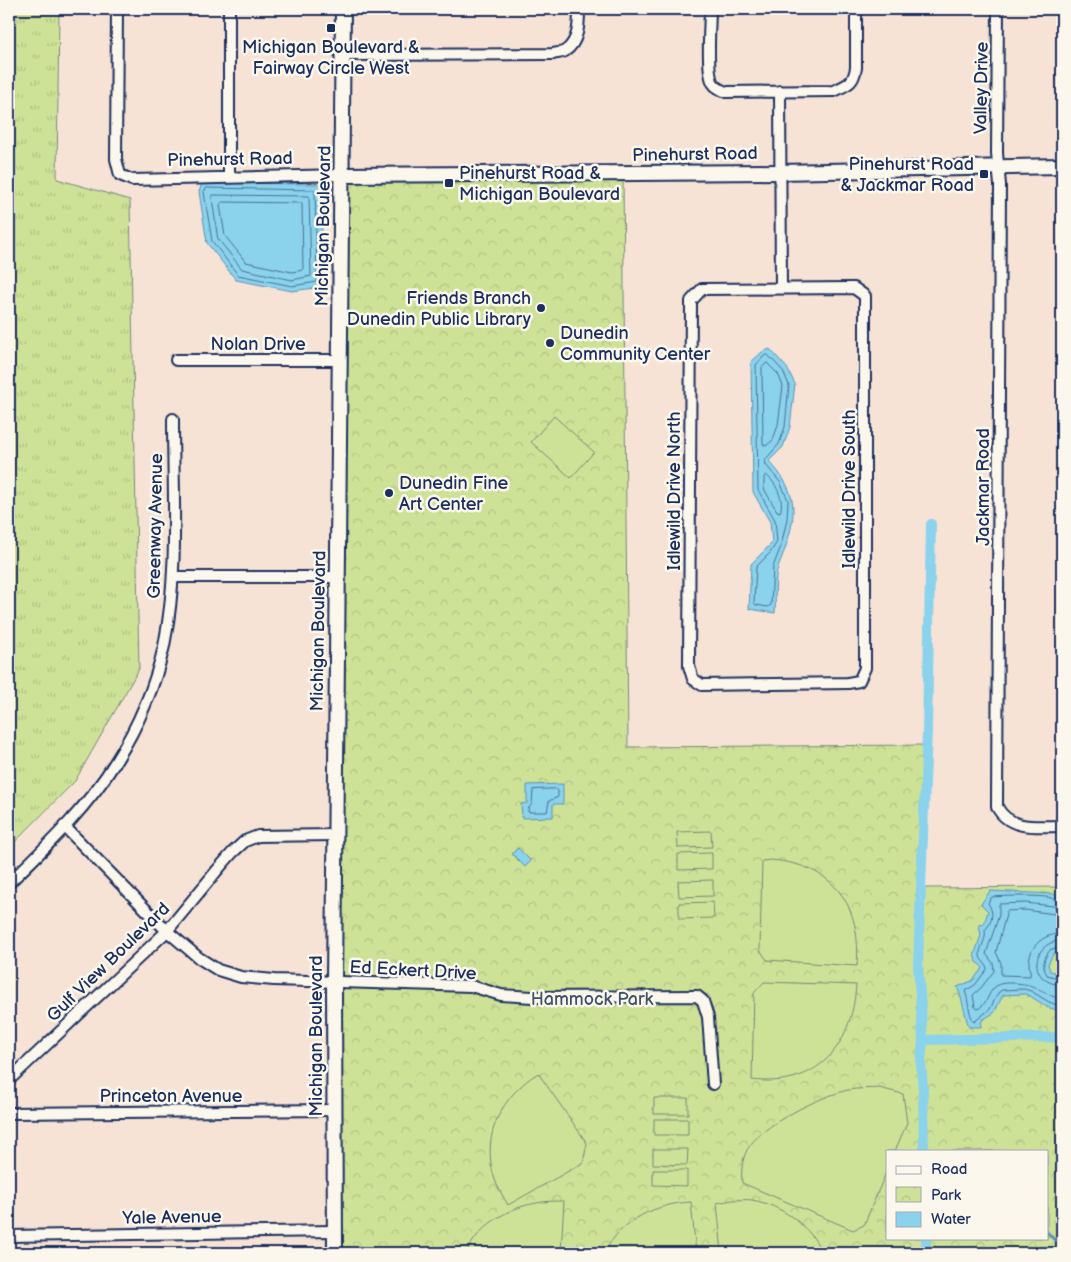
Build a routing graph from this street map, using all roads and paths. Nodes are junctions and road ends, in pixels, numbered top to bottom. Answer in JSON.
{"nodes":[{"id":1,"x":116,"y":9,"type":"edge"},
{"id":2,"x":229,"y":9,"type":"edge"},
{"id":3,"x":343,"y":9,"type":"edge"},
{"id":4,"x":579,"y":9,"type":"edge"},
{"id":5,"x":710,"y":9,"type":"edge"},
{"id":6,"x":856,"y":9,"type":"edge"},
{"id":7,"x":998,"y":9,"type":"edge"},
{"id":8,"x":343,"y":55,"type":"junction"},
{"id":9,"x":780,"y":91,"type":"junction"},
{"id":10,"x":999,"y":166,"type":"junction"},
{"id":11,"x":1062,"y":166,"type":"edge"},
{"id":12,"x":780,"y":172,"type":"junction"},
{"id":13,"x":342,"y":175,"type":"junction"},
{"id":14,"x":229,"y":178,"type":"junction"},
{"id":15,"x":781,"y":288,"type":"junction"},
{"id":16,"x":176,"y":360,"type":"dead end"},
{"id":17,"x":340,"y":360,"type":"junction"},
{"id":18,"x":173,"y":419,"type":"dead end"},
{"id":19,"x":173,"y":577,"type":"junction"},
{"id":20,"x":338,"y":577,"type":"junction"},
{"id":21,"x":693,"y":679,"type":"joint"},
{"id":22,"x":64,"y":826,"type":"junction"},
{"id":23,"x":1062,"y":826,"type":"edge"},
{"id":24,"x":335,"y":835,"type":"junction"},
{"id":25,"x":9,"y":883,"type":"edge"},
{"id":26,"x":167,"y":931,"type":"junction"},
{"id":27,"x":334,"y":983,"type":"junction"},
{"id":28,"x":9,"y":1080,"type":"edge"},
{"id":29,"x":713,"y":1084,"type":"dead end"},
{"id":30,"x":334,"y":1110,"type":"junction"},
{"id":31,"x":9,"y":1113,"type":"edge"},
{"id":32,"x":335,"y":1231,"type":"junction"},
{"id":33,"x":9,"y":1236,"type":"edge"},
{"id":34,"x":335,"y":1253,"type":"edge"}],
"edges":[{"from":1,"to":14,"type":"street","name":"Pinehurst Road"},
{"from":2,"to":14,"type":"street"},
{"from":3,"to":8,"type":"street","name":"Michigan Boulevard"},
{"from":4,"to":8,"type":"street"},
{"from":5,"to":9,"type":"street"},
{"from":6,"to":9,"type":"street"},
{"from":7,"to":10,"type":"street","name":"Valley Drive"},
{"from":8,"to":13,"type":"street","name":"Michigan Boulevard"},
{"from":9,"to":12,"type":"street"},
{"from":10,"to":11,"type":"street","name":"Pinehurst Road"},
{"from":10,"to":12,"type":"street","name":"Pinehurst Road"},
{"from":10,"to":23,"type":"street","name":"Jackmar Road"},
{"from":12,"to":13,"type":"street","name":"Pinehurst Road"},
{"from":12,"to":15,"type":"street"},
{"from":13,"to":14,"type":"street","name":"Pinehurst Road"},
{"from":13,"to":17,"type":"street","name":"Michigan Boulevard"},
{"from":15,"to":21,"type":"street","name":"Idlewild Drive North"},
{"from":15,"to":21,"type":"street","name":"Idlewild Drive South"},
{"from":16,"to":17,"type":"street","name":"Nolan Drive"},
{"from":17,"to":20,"type":"street","name":"Michigan Boulevard"},
{"from":18,"to":19,"type":"street","name":"Greenway Avenue"},
{"from":19,"to":20,"type":"street"},
{"from":19,"to":22,"type":"street","name":"Greenway Avenue"},
{"from":20,"to":24,"type":"street","name":"Michigan Boulevard"},
{"from":22,"to":25,"type":"street","name":"Greenway Avenue"},
{"from":22,"to":26,"type":"street","name":"Ed Eckert Drive"},
{"from":24,"to":26,"type":"street","name":"Gulf View Boulevard"},
{"from":24,"to":27,"type":"street","name":"Michigan Boulevard"},
{"from":26,"to":27,"type":"street","name":"Ed Eckert Drive"},
{"from":26,"to":28,"type":"street","name":"Gulf View Boulevard"},
{"from":27,"to":29,"type":"street","name":"Ed Eckert Drive"},
{"from":27,"to":30,"type":"street","name":"Michigan Boulevard"},
{"from":30,"to":31,"type":"street","name":"Princeton Avenue"},
{"from":30,"to":32,"type":"street","name":"Michigan Boulevard"},
{"from":32,"to":33,"type":"street","name":"Yale Avenue"},
{"from":32,"to":34,"type":"street","name":"Michigan Boulevard"}]}
